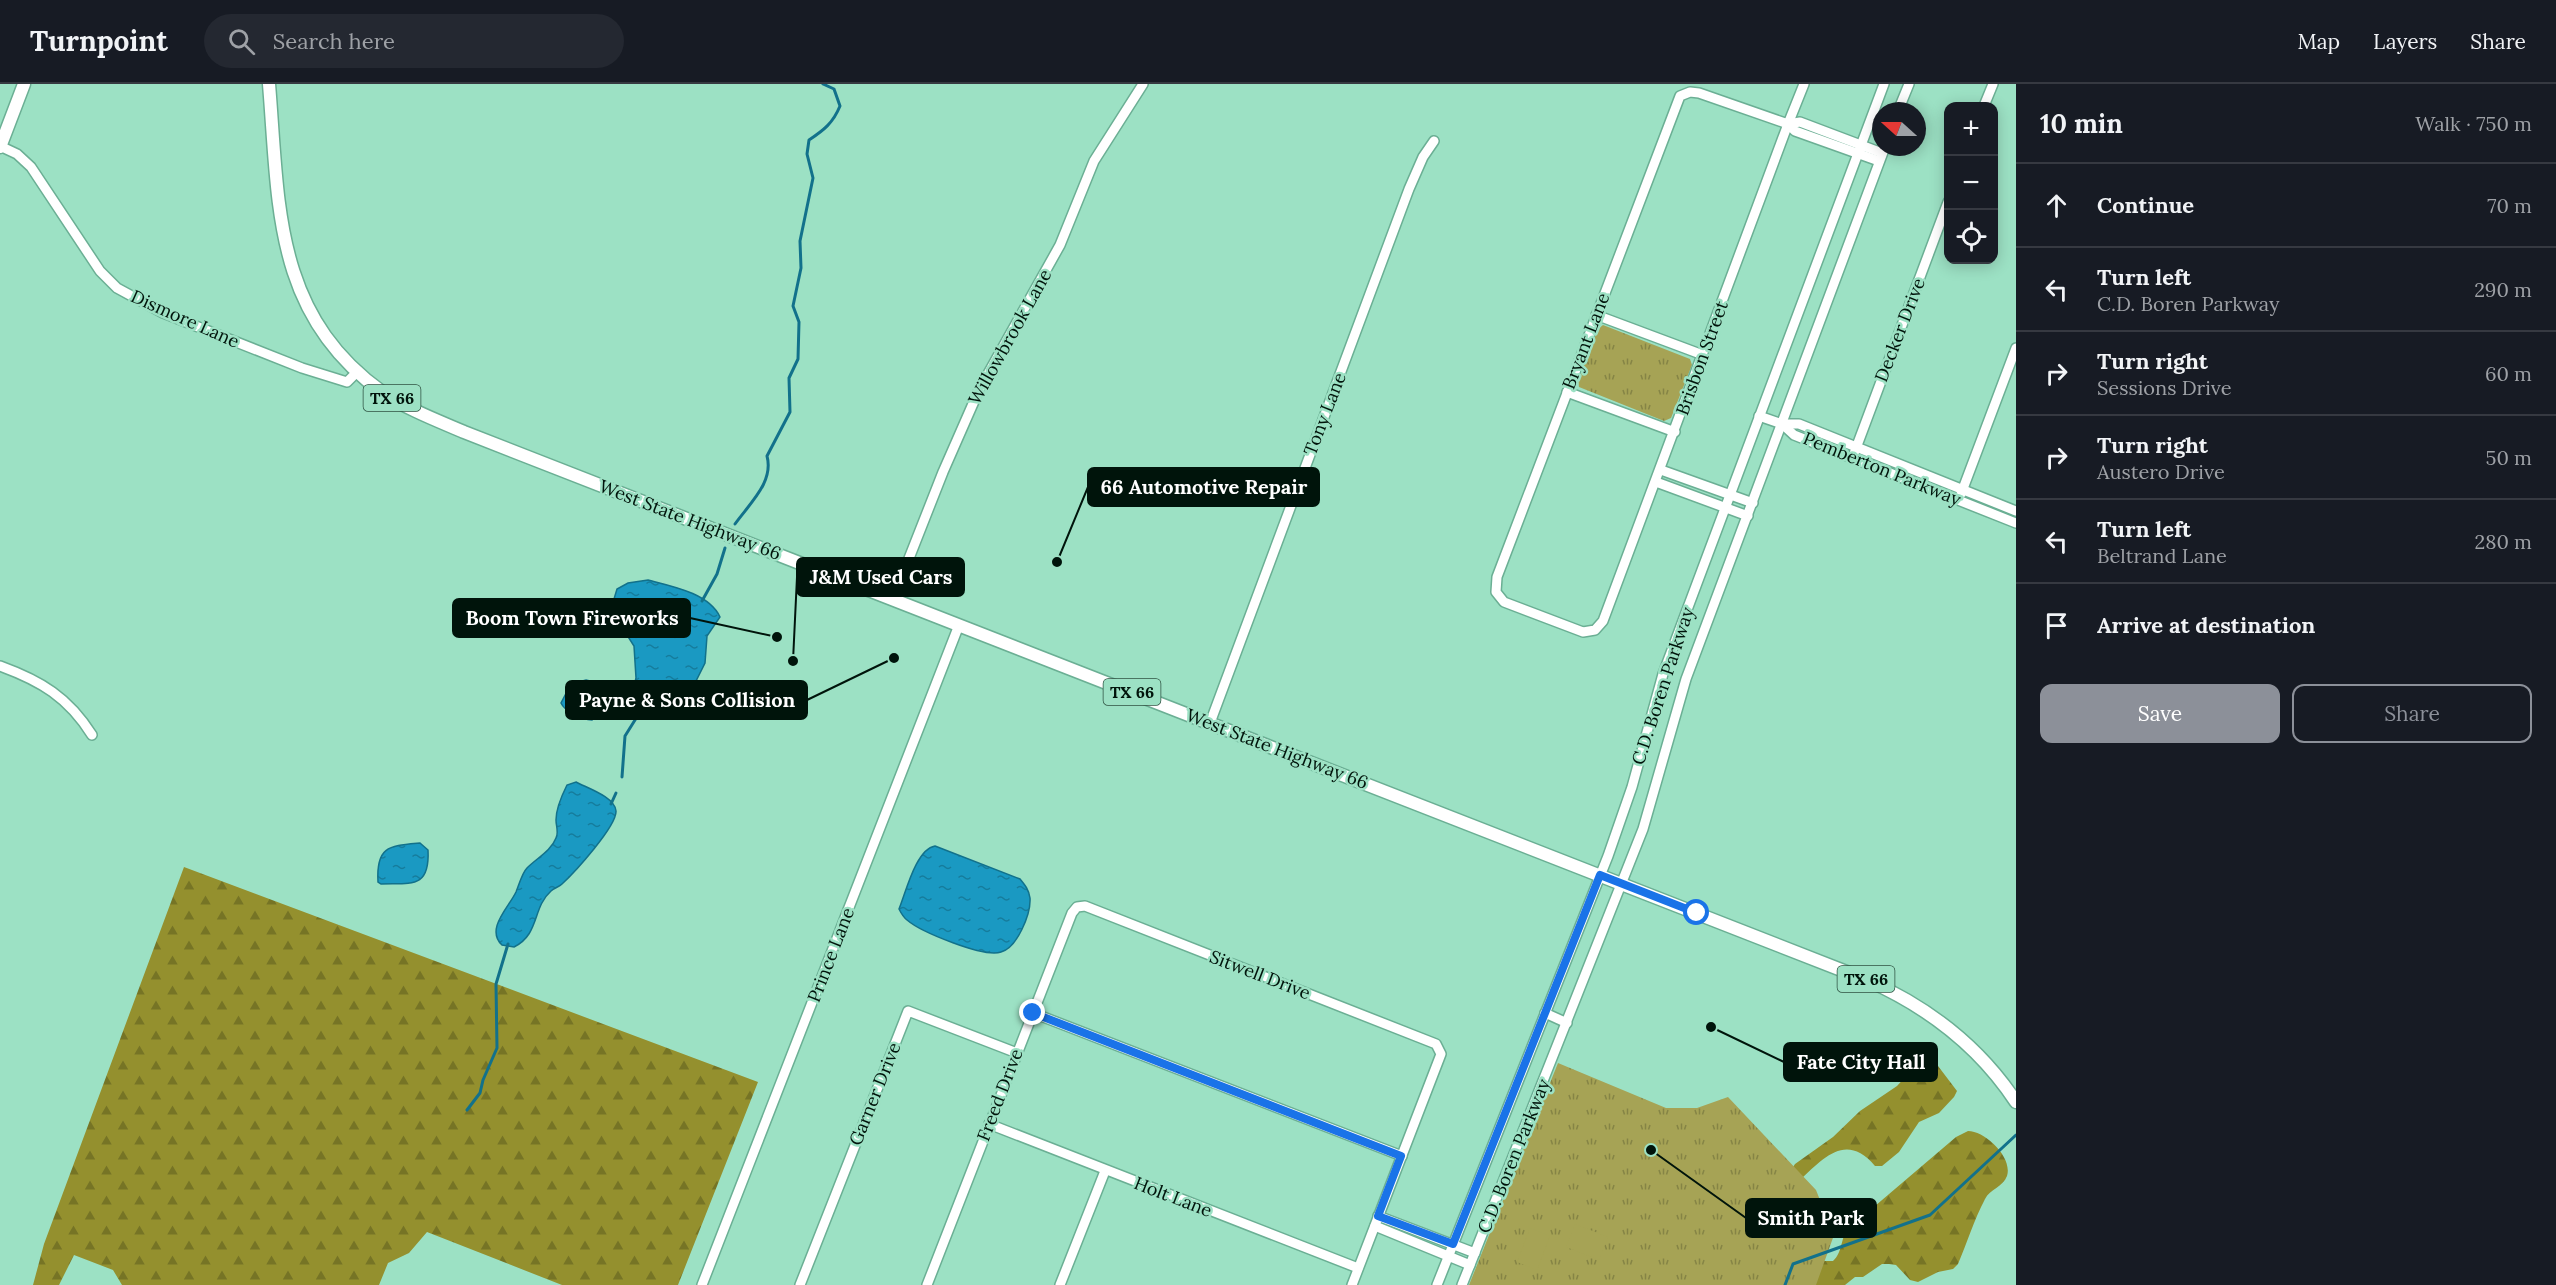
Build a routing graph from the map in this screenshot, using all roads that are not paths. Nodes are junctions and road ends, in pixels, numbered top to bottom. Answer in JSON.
{"nodes":[{"id":1,"x":24,"y":84,"type":"edge"},
{"id":2,"x":269,"y":84,"type":"edge"},
{"id":3,"x":1143,"y":84,"type":"edge"},
{"id":4,"x":1803,"y":84,"type":"edge"},
{"id":5,"x":1884,"y":84,"type":"edge"},
{"id":6,"x":1909,"y":84,"type":"edge"},
{"id":7,"x":1993,"y":84,"type":"edge"},
{"id":8,"x":1902,"y":102,"type":"edge"},
{"id":9,"x":1986,"y":102,"type":"edge"},
{"id":10,"x":1788,"y":124,"type":"junction"},
{"id":11,"x":1434,"y":141,"type":"dead end"},
{"id":12,"x":0,"y":146,"type":"edge"},
{"id":13,"x":1859,"y":149,"type":"junction"},
{"id":14,"x":1872,"y":152,"type":"edge"},
{"id":15,"x":1881,"y":156,"type":"edge"},
{"id":16,"x":1945,"y":210,"type":"edge"},
{"id":17,"x":1596,"y":315,"type":"junction"},
{"id":18,"x":2016,"y":348,"type":"edge"},
{"id":19,"x":1703,"y":355,"type":"junction"},
{"id":20,"x":358,"y":371,"type":"junction"},
{"id":21,"x":1567,"y":392,"type":"junction"},
{"id":22,"x":1759,"y":416,"type":"junction"},
{"id":23,"x":1782,"y":424,"type":"junction"},
{"id":24,"x":1675,"y":432,"type":"junction"},
{"id":25,"x":1856,"y":447,"type":"junction"},
{"id":26,"x":1852,"y":459,"type":"junction"},
{"id":27,"x":1661,"y":470,"type":"junction"},
{"id":28,"x":1656,"y":482,"type":"junction"},
{"id":29,"x":1963,"y":489,"type":"junction"},
{"id":30,"x":1730,"y":494,"type":"junction"},
{"id":31,"x":1959,"y":500,"type":"junction"},
{"id":32,"x":1753,"y":503,"type":"junction"},
{"id":33,"x":1725,"y":506,"type":"junction"},
{"id":34,"x":2016,"y":510,"type":"edge"},
{"id":35,"x":1748,"y":516,"type":"junction"},
{"id":36,"x":2016,"y":522,"type":"edge"},
{"id":37,"x":893,"y":599,"type":"junction"},
{"id":38,"x":959,"y":625,"type":"junction"},
{"id":39,"x":1595,"y":630,"type":"joint"},
{"id":40,"x":0,"y":666,"type":"edge"},
{"id":41,"x":1210,"y":723,"type":"junction"},
{"id":42,"x":92,"y":735,"type":"dead end"},
{"id":43,"x":1600,"y":875,"type":"junction"},
{"id":44,"x":1622,"y":884,"type":"junction"},
{"id":45,"x":1077,"y":907,"type":"joint"},
{"id":46,"x":1033,"y":1013,"type":"junction"},
{"id":47,"x":1545,"y":1013,"type":"junction"},
{"id":48,"x":1567,"y":1023,"type":"junction"},
{"id":49,"x":1017,"y":1053,"type":"junction"},
{"id":50,"x":2016,"y":1102,"type":"edge"},
{"id":51,"x":989,"y":1124,"type":"junction"},
{"id":52,"x":1401,"y":1156,"type":"junction"},
{"id":53,"x":1106,"y":1171,"type":"junction"},
{"id":54,"x":1378,"y":1216,"type":"junction"},
{"id":55,"x":1375,"y":1226,"type":"junction"},
{"id":56,"x":1453,"y":1244,"type":"junction"},
{"id":57,"x":1475,"y":1253,"type":"junction"},
{"id":58,"x":1448,"y":1256,"type":"junction"},
{"id":59,"x":1470,"y":1265,"type":"junction"},
{"id":60,"x":1358,"y":1268,"type":"junction"},
{"id":61,"x":1064,"y":1284,"type":"edge"},
{"id":62,"x":702,"y":1285,"type":"edge"},
{"id":63,"x":800,"y":1285,"type":"edge"},
{"id":64,"x":927,"y":1285,"type":"edge"},
{"id":65,"x":1352,"y":1285,"type":"edge"},
{"id":66,"x":1437,"y":1285,"type":"edge"},
{"id":67,"x":1462,"y":1285,"type":"edge"}],
"edges":[{"from":1,"to":12,"type":"main road"},
{"from":2,"to":20,"type":"main road","name":"West State Highway 66","number":"TX 66"},
{"from":3,"to":37,"type":"street","name":"Willowbrook Lane"},
{"from":4,"to":10,"type":"street","name":"Brisbon Street"},
{"from":5,"to":13,"type":"street","name":"C.D. Boren Parkway"},
{"from":6,"to":8,"type":"street"},
{"from":7,"to":9,"type":"street"},
{"from":10,"to":13,"type":"street"},
{"from":10,"to":17,"type":"street","name":"Bryant Lane"},
{"from":10,"to":19,"type":"street","name":"Brisbon Street"},
{"from":11,"to":41,"type":"street","name":"Tony Lane"},
{"from":12,"to":20,"type":"street","name":"Dismore Lane"},
{"from":13,"to":14,"type":"street"},
{"from":13,"to":22,"type":"street","name":"C.D. Boren Parkway"},
{"from":15,"to":23,"type":"street","name":"C.D. Boren Parkway"},
{"from":16,"to":25,"type":"street","name":"Decker Drive"},
{"from":17,"to":19,"type":"street"},
{"from":17,"to":21,"type":"street","name":"Bryant Lane"},
{"from":18,"to":29,"type":"street"},
{"from":19,"to":24,"type":"street","name":"Brisbon Street"},
{"from":20,"to":37,"type":"main road","name":"West State Highway 66","number":"TX 66"},
{"from":21,"to":24,"type":"street"},
{"from":21,"to":39,"type":"street","name":"Bryant Lane"},
{"from":22,"to":23,"type":"street"},
{"from":22,"to":30,"type":"street","name":"C.D. Boren Parkway"},
{"from":23,"to":25,"type":"street","name":"Pemberton Parkway"},
{"from":23,"to":26,"type":"street","name":"Pemberton Parkway"},
{"from":23,"to":32,"type":"street","name":"C.D. Boren Parkway"},
{"from":24,"to":27,"type":"street","name":"Brisbon Street"},
{"from":25,"to":26,"type":"street","name":"Decker Drive"},
{"from":25,"to":29,"type":"street","name":"Pemberton Parkway"},
{"from":26,"to":31,"type":"street","name":"Pemberton Parkway"},
{"from":27,"to":28,"type":"street","name":"Brisbon Street"},
{"from":27,"to":30,"type":"street"},
{"from":28,"to":33,"type":"street"},
{"from":28,"to":39,"type":"street","name":"Brisbon Street"},
{"from":29,"to":31,"type":"street"},
{"from":29,"to":34,"type":"street","name":"Pemberton Parkway"},
{"from":30,"to":32,"type":"street"},
{"from":30,"to":33,"type":"street","name":"C.D. Boren Parkway"},
{"from":31,"to":36,"type":"street","name":"Pemberton Parkway"},
{"from":32,"to":35,"type":"street","name":"C.D. Boren Parkway"},
{"from":33,"to":35,"type":"street"},
{"from":33,"to":43,"type":"street","name":"C.D. Boren Parkway"},
{"from":35,"to":44,"type":"street","name":"C.D. Boren Parkway"},
{"from":37,"to":38,"type":"main road","name":"West State Highway 66","number":"TX 66"},
{"from":38,"to":41,"type":"main road","name":"West State Highway 66","number":"TX 66"},
{"from":38,"to":62,"type":"street","name":"Prince Lane"},
{"from":40,"to":42,"type":"street"},
{"from":41,"to":43,"type":"main road","name":"West State Highway 66","number":"TX 66"},
{"from":43,"to":44,"type":"main road","number":"TX 66"},
{"from":43,"to":47,"type":"street","name":"C.D. Boren Parkway"},
{"from":44,"to":48,"type":"street","name":"C.D. Boren Parkway"},
{"from":44,"to":50,"type":"main road","number":"TX 66"},
{"from":45,"to":46,"type":"street","name":"Freed Drive"},
{"from":45,"to":52,"type":"street","name":"Sitwell Drive"},
{"from":46,"to":49,"type":"street","name":"Freed Drive"},
{"from":46,"to":52,"type":"street"},
{"from":47,"to":48,"type":"street"},
{"from":47,"to":56,"type":"street","name":"C.D. Boren Parkway"},
{"from":48,"to":57,"type":"street","name":"C.D. Boren Parkway"},
{"from":49,"to":51,"type":"street","name":"Freed Drive"},
{"from":49,"to":63,"type":"street","name":"Garner Drive"},
{"from":51,"to":53,"type":"street","name":"Holt Lane"},
{"from":51,"to":64,"type":"street","name":"Freed Drive"},
{"from":52,"to":54,"type":"street"},
{"from":53,"to":60,"type":"street","name":"Holt Lane"},
{"from":53,"to":61,"type":"street"},
{"from":54,"to":55,"type":"street"},
{"from":54,"to":56,"type":"street"},
{"from":55,"to":58,"type":"street"},
{"from":55,"to":60,"type":"street"},
{"from":56,"to":57,"type":"street"},
{"from":56,"to":58,"type":"street","name":"C.D. Boren Parkway"},
{"from":57,"to":59,"type":"street","name":"C.D. Boren Parkway"},
{"from":58,"to":59,"type":"street"},
{"from":58,"to":66,"type":"street","name":"C.D. Boren Parkway"},
{"from":59,"to":67,"type":"street","name":"C.D. Boren Parkway"},
{"from":60,"to":65,"type":"street"}]}
